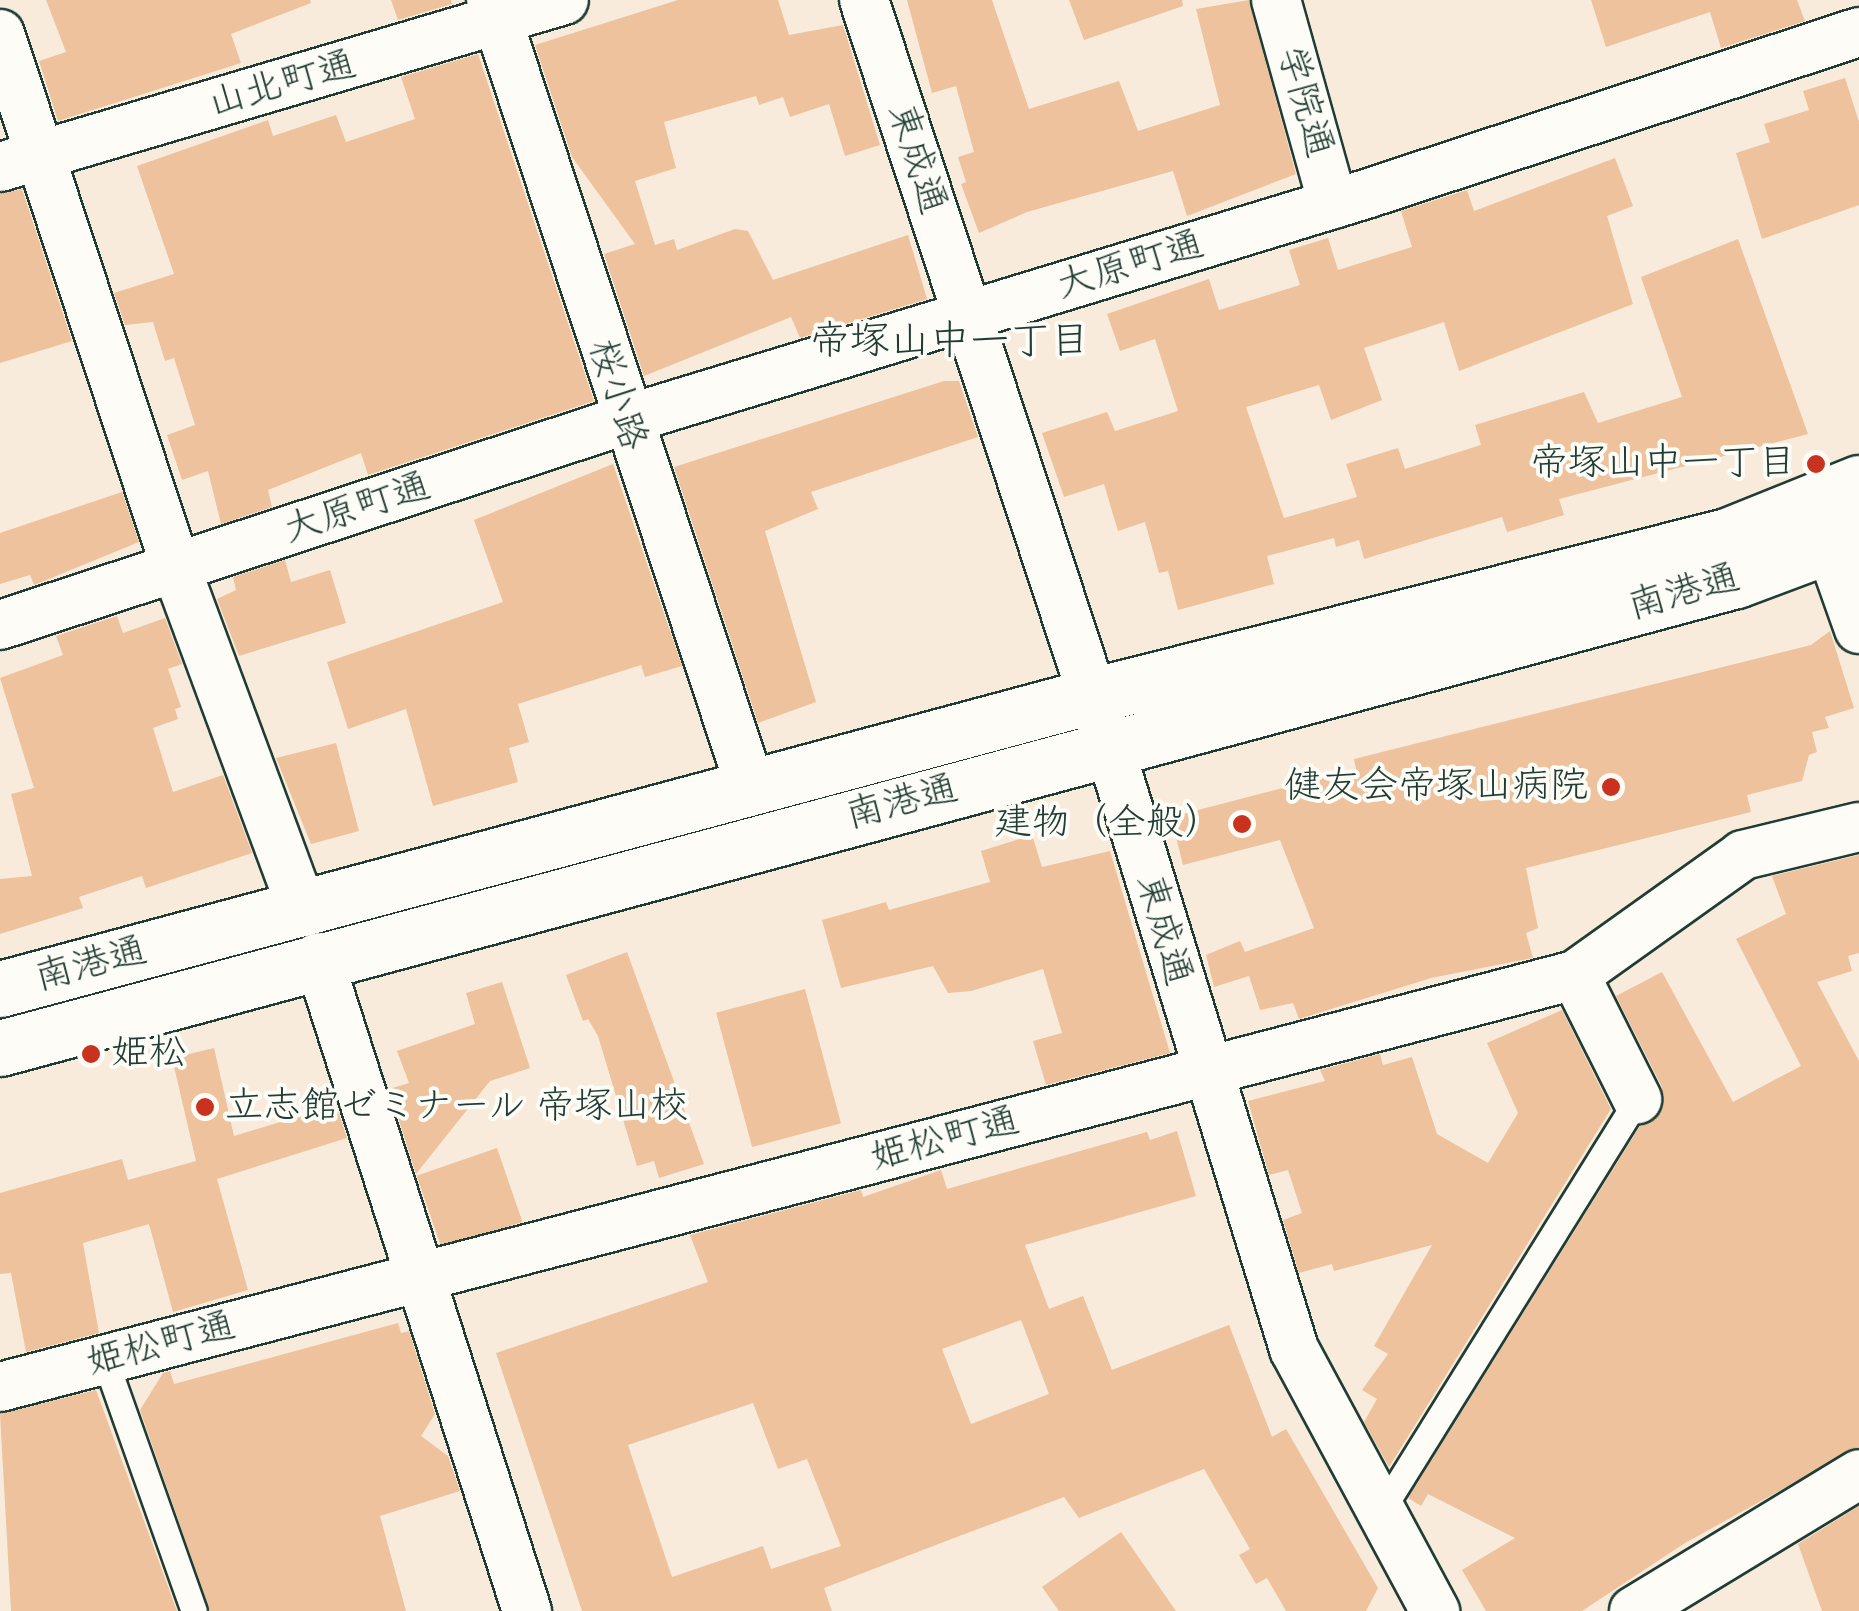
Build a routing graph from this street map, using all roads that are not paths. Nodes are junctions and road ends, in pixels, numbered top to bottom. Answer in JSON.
{"nodes":[{"id":1,"x":564,"y":0,"type":"edge"},
{"id":2,"x":864,"y":0,"type":"edge"},
{"id":3,"x":1276,"y":0,"type":"edge"},
{"id":4,"x":495,"y":11,"type":"edge"},
{"id":5,"x":1859,"y":32,"type":"edge"},
{"id":6,"x":0,"y":34,"type":"edge"},
{"id":7,"x":20,"y":161,"type":"edge"},
{"id":8,"x":1333,"y":204,"type":"junction"},
{"id":9,"x":967,"y":315,"type":"junction"},
{"id":10,"x":624,"y":420,"type":"junction"},
{"id":11,"x":1859,"y":484,"type":"edge"},
{"id":12,"x":1844,"y":540,"type":"edge"},
{"id":13,"x":176,"y":568,"type":"junction"},
{"id":14,"x":0,"y":625,"type":"edge"},
{"id":15,"x":1859,"y":627,"type":"edge"},
{"id":16,"x":1091,"y":696,"type":"junction"},
{"id":17,"x":1110,"y":748,"type":"junction"},
{"id":18,"x":751,"y":788,"type":"junction"},
{"id":19,"x":1859,"y":827,"type":"edge"},
{"id":20,"x":310,"y":932,"type":"junction"},
{"id":21,"x":1574,"y":975,"type":"junction"},
{"id":22,"x":0,"y":989,"type":"edge"},
{"id":23,"x":0,"y":1048,"type":"edge"},
{"id":24,"x":1204,"y":1072,"type":"junction"},
{"id":25,"x":1637,"y":1099,"type":"joint"},
{"id":26,"x":423,"y":1275,"type":"junction"},
{"id":27,"x":105,"y":1360,"type":"junction"},
{"id":28,"x":0,"y":1387,"type":"edge"},
{"id":29,"x":1859,"y":1474,"type":"edge"},
{"id":30,"x":1381,"y":1511,"type":"junction"},
{"id":31,"x":194,"y":1611,"type":"edge"},
{"id":32,"x":527,"y":1611,"type":"edge"},
{"id":33,"x":1435,"y":1611,"type":"edge"},
{"id":34,"x":1634,"y":1611,"type":"edge"}],
"edges":[{"from":1,"to":4,"type":"street","name":"山北町通"},
{"from":2,"to":9,"type":"street","name":"東成通"},
{"from":3,"to":8,"type":"street","name":"学院通"},
{"from":4,"to":7,"type":"street","name":"山北町通"},
{"from":4,"to":10,"type":"street","name":"桜小路"},
{"from":5,"to":8,"type":"street","name":"大原町通"},
{"from":6,"to":7,"type":"street"},
{"from":7,"to":13,"type":"street"},
{"from":8,"to":9,"type":"street","name":"大原町通"},
{"from":9,"to":10,"type":"street","name":"大原町通"},
{"from":9,"to":16,"type":"street","name":"東成通"},
{"from":10,"to":13,"type":"street","name":"大原町通"},
{"from":10,"to":18,"type":"street","name":"桜小路"},
{"from":11,"to":16,"type":"main road","name":"南港通"},
{"from":12,"to":15,"type":"street"},
{"from":12,"to":17,"type":"main road","name":"南港通"},
{"from":13,"to":14,"type":"street","name":"大原町通"},
{"from":13,"to":20,"type":"street"},
{"from":16,"to":17,"type":"street","name":"東成通"},
{"from":16,"to":18,"type":"main road","name":"南港通"},
{"from":17,"to":20,"type":"main road","name":"南港通"},
{"from":17,"to":24,"type":"street","name":"東成通"},
{"from":18,"to":20,"type":"main road","name":"南港通"},
{"from":19,"to":21,"type":"street","name":"姫松町通"},
{"from":20,"to":22,"type":"main road","name":"南港通"},
{"from":20,"to":23,"type":"main road","name":"南港通"},
{"from":20,"to":26,"type":"street"},
{"from":21,"to":24,"type":"street","name":"姫松町通"},
{"from":21,"to":25,"type":"street"},
{"from":24,"to":26,"type":"street","name":"姫松町通"},
{"from":24,"to":30,"type":"street","name":"東成通"},
{"from":25,"to":30,"type":"lane"},
{"from":26,"to":27,"type":"street","name":"姫松町通"},
{"from":26,"to":32,"type":"street"},
{"from":27,"to":28,"type":"street","name":"姫松町通"},
{"from":27,"to":31,"type":"lane"},
{"from":29,"to":34,"type":"street"},
{"from":30,"to":33,"type":"street","name":"東成通"}]}
